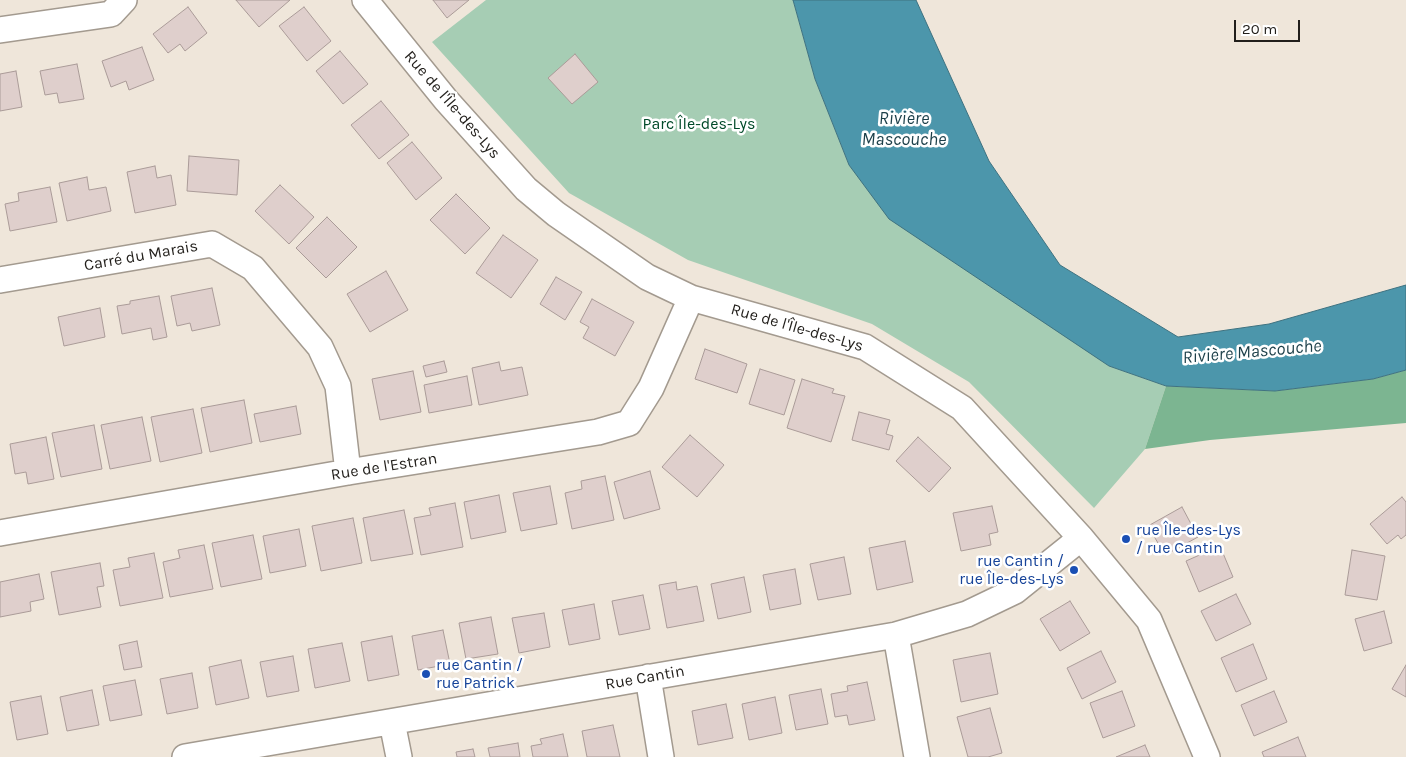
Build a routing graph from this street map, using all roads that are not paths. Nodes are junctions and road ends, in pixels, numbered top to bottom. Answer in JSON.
{"nodes":[{"id":1,"x":124,"y":0,"type":"edge"},
{"id":2,"x":365,"y":0,"type":"edge"},
{"id":3,"x":0,"y":30,"type":"edge"},
{"id":4,"x":0,"y":280,"type":"edge"},
{"id":5,"x":691,"y":298,"type":"junction"},
{"id":6,"x":348,"y":472,"type":"junction"},
{"id":7,"x":0,"y":533,"type":"edge"},
{"id":8,"x":1082,"y":538,"type":"junction"},
{"id":9,"x":896,"y":635,"type":"junction"},
{"id":10,"x":648,"y":677,"type":"junction"},
{"id":11,"x":392,"y":722,"type":"junction"},
{"id":12,"x":185,"y":757,"type":"edge"},
{"id":13,"x":399,"y":757,"type":"edge"},
{"id":14,"x":661,"y":757,"type":"edge"},
{"id":15,"x":918,"y":757,"type":"edge"},
{"id":16,"x":1207,"y":757,"type":"edge"}],
"edges":[{"from":1,"to":3,"type":"street"},
{"from":2,"to":5,"type":"street","name":"Rue de l'Île-des-Lys"},
{"from":4,"to":6,"type":"street","name":"Carré du Marais"},
{"from":5,"to":6,"type":"street","name":"Rue de l'Estran"},
{"from":5,"to":8,"type":"street","name":"Rue de l'Île-des-Lys"},
{"from":6,"to":7,"type":"street","name":"Rue de l'Estran"},
{"from":8,"to":9,"type":"street","name":"Rue Cantin"},
{"from":8,"to":16,"type":"street","name":"Rue de l'Île-des-Lys"},
{"from":9,"to":10,"type":"street","name":"Rue Cantin"},
{"from":9,"to":15,"type":"street"},
{"from":10,"to":11,"type":"street","name":"Rue Cantin"},
{"from":10,"to":14,"type":"street"},
{"from":11,"to":12,"type":"street","name":"Rue Cantin"},
{"from":11,"to":13,"type":"street"}]}
